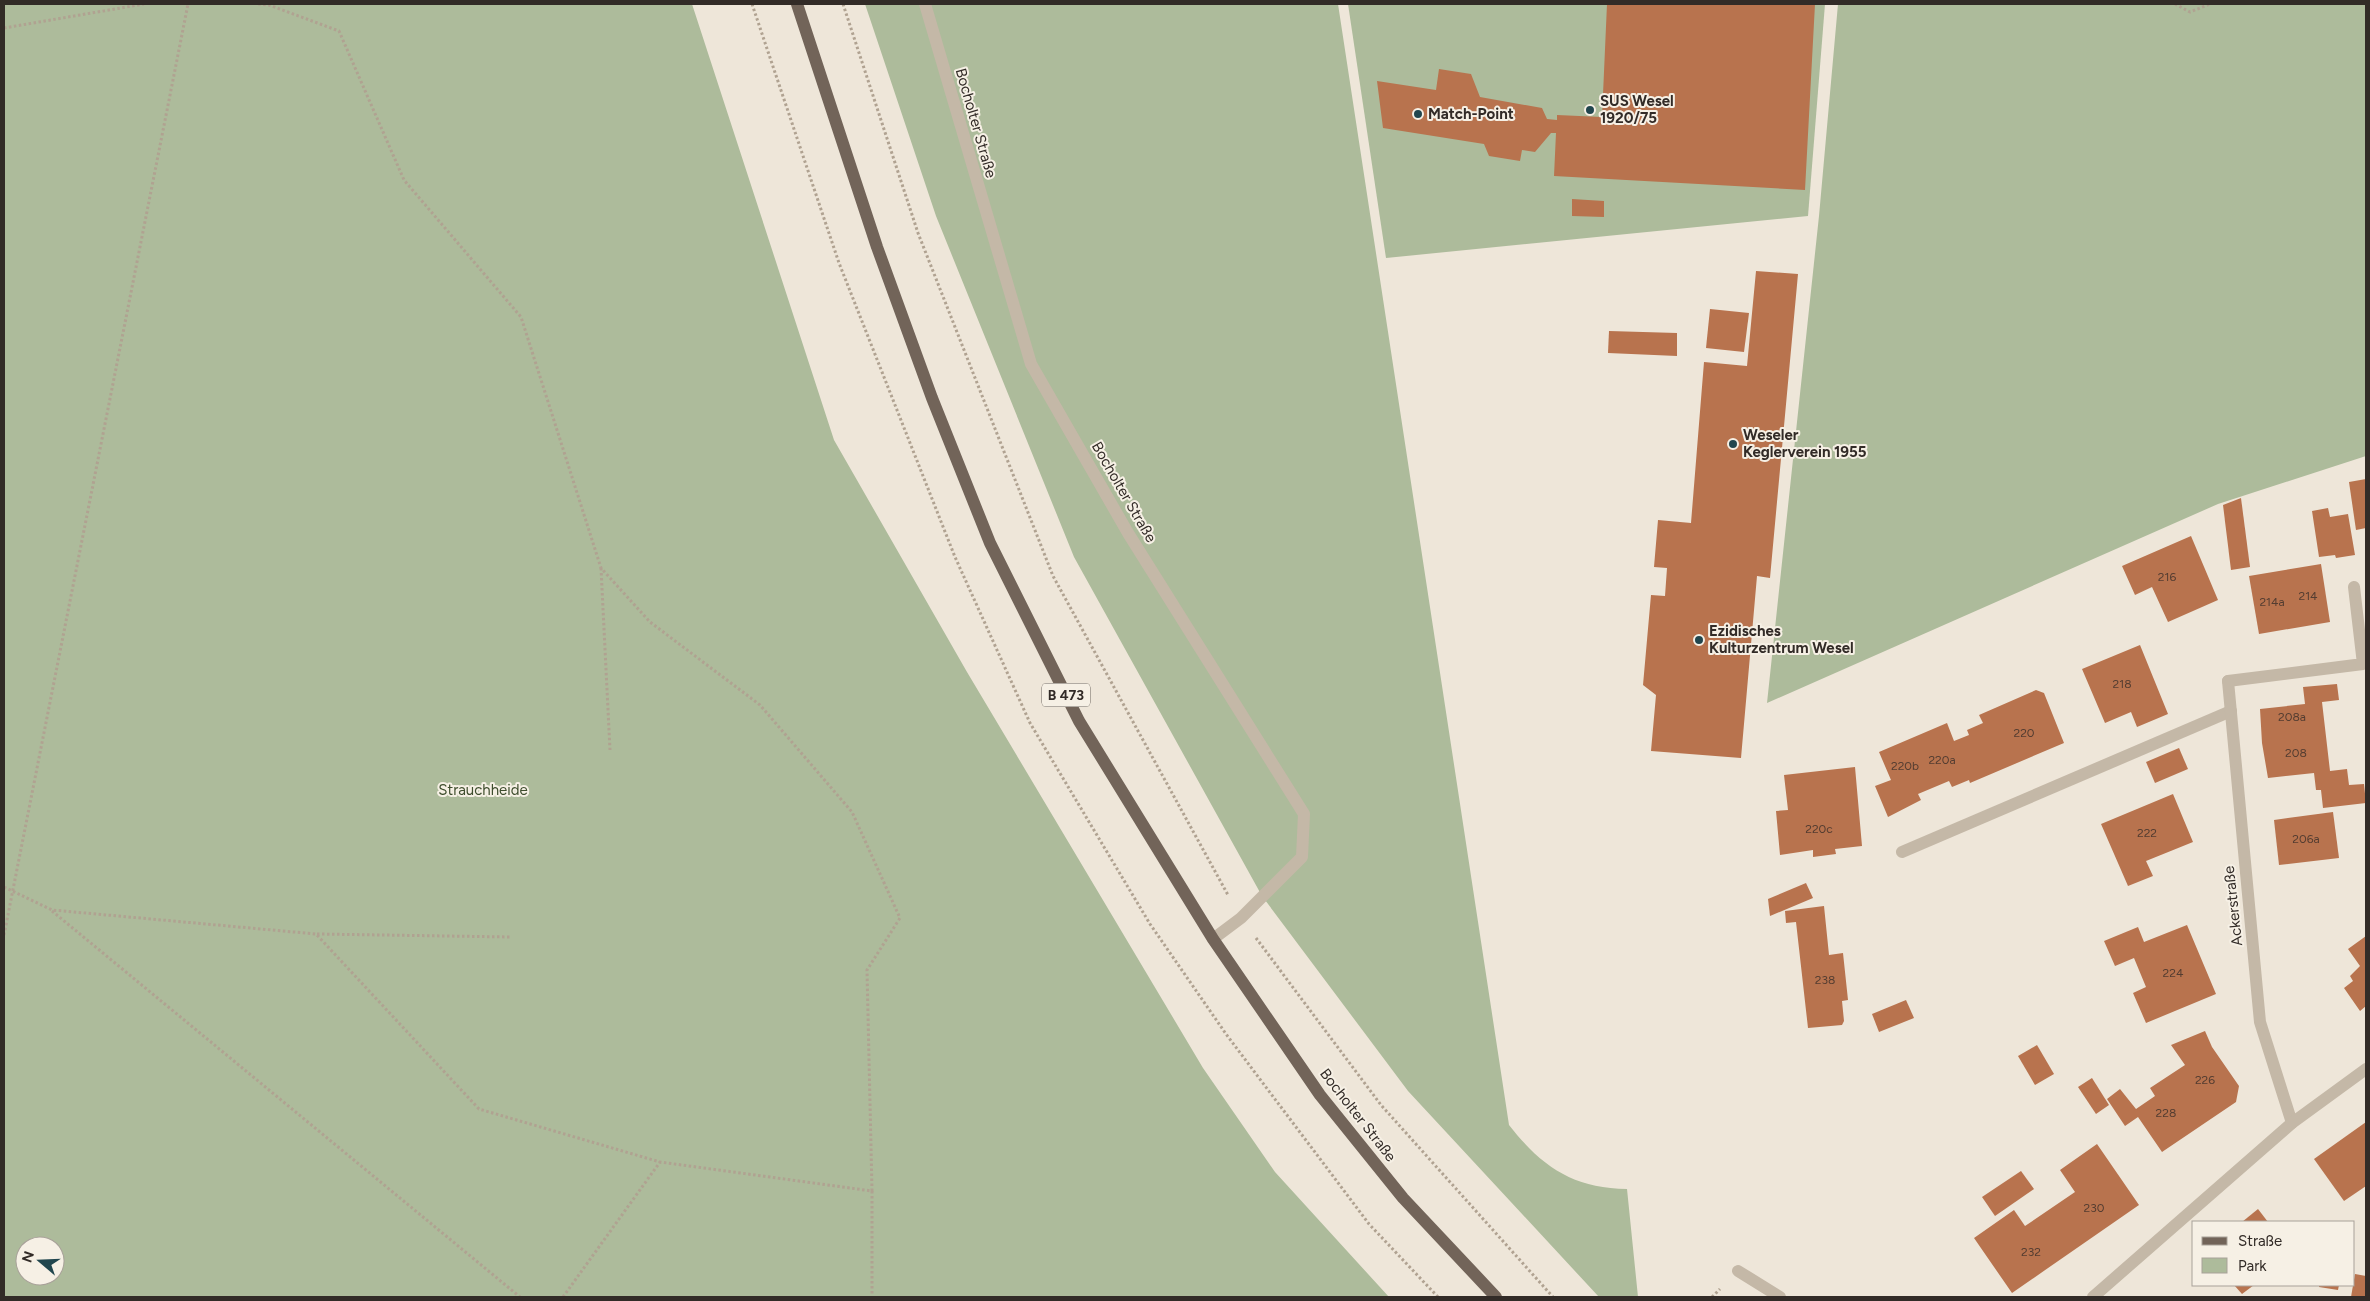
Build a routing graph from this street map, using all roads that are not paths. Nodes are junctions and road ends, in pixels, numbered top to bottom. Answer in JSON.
{"nodes":[{"id":1,"x":797,"y":4,"type":"edge"},
{"id":2,"x":925,"y":4,"type":"edge"},
{"id":3,"x":2354,"y":588,"type":"dead end"},
{"id":4,"x":2231,"y":711,"type":"junction"},
{"id":5,"x":1902,"y":852,"type":"dead end"},
{"id":6,"x":1213,"y":939,"type":"junction"},
{"id":7,"x":2366,"y":1069,"type":"edge"},
{"id":8,"x":2292,"y":1123,"type":"junction"},
{"id":9,"x":1738,"y":1271,"type":"dead end"},
{"id":10,"x":1496,"y":1297,"type":"edge"},
{"id":11,"x":1780,"y":1297,"type":"edge"},
{"id":12,"x":2093,"y":1297,"type":"edge"}],
"edges":[{"from":1,"to":6,"type":"main road","name":"Bocholter Straße","number":"B 473"},
{"from":2,"to":6,"type":"street","name":"Bocholter Straße"},
{"from":3,"to":4,"type":"street","name":"Ackerstraße"},
{"from":4,"to":5,"type":"street"},
{"from":4,"to":8,"type":"street","name":"Ackerstraße"},
{"from":6,"to":10,"type":"main road","name":"Bocholter Straße","number":"B 473"},
{"from":7,"to":8,"type":"street"},
{"from":8,"to":12,"type":"street"},
{"from":9,"to":11,"type":"street"}]}
